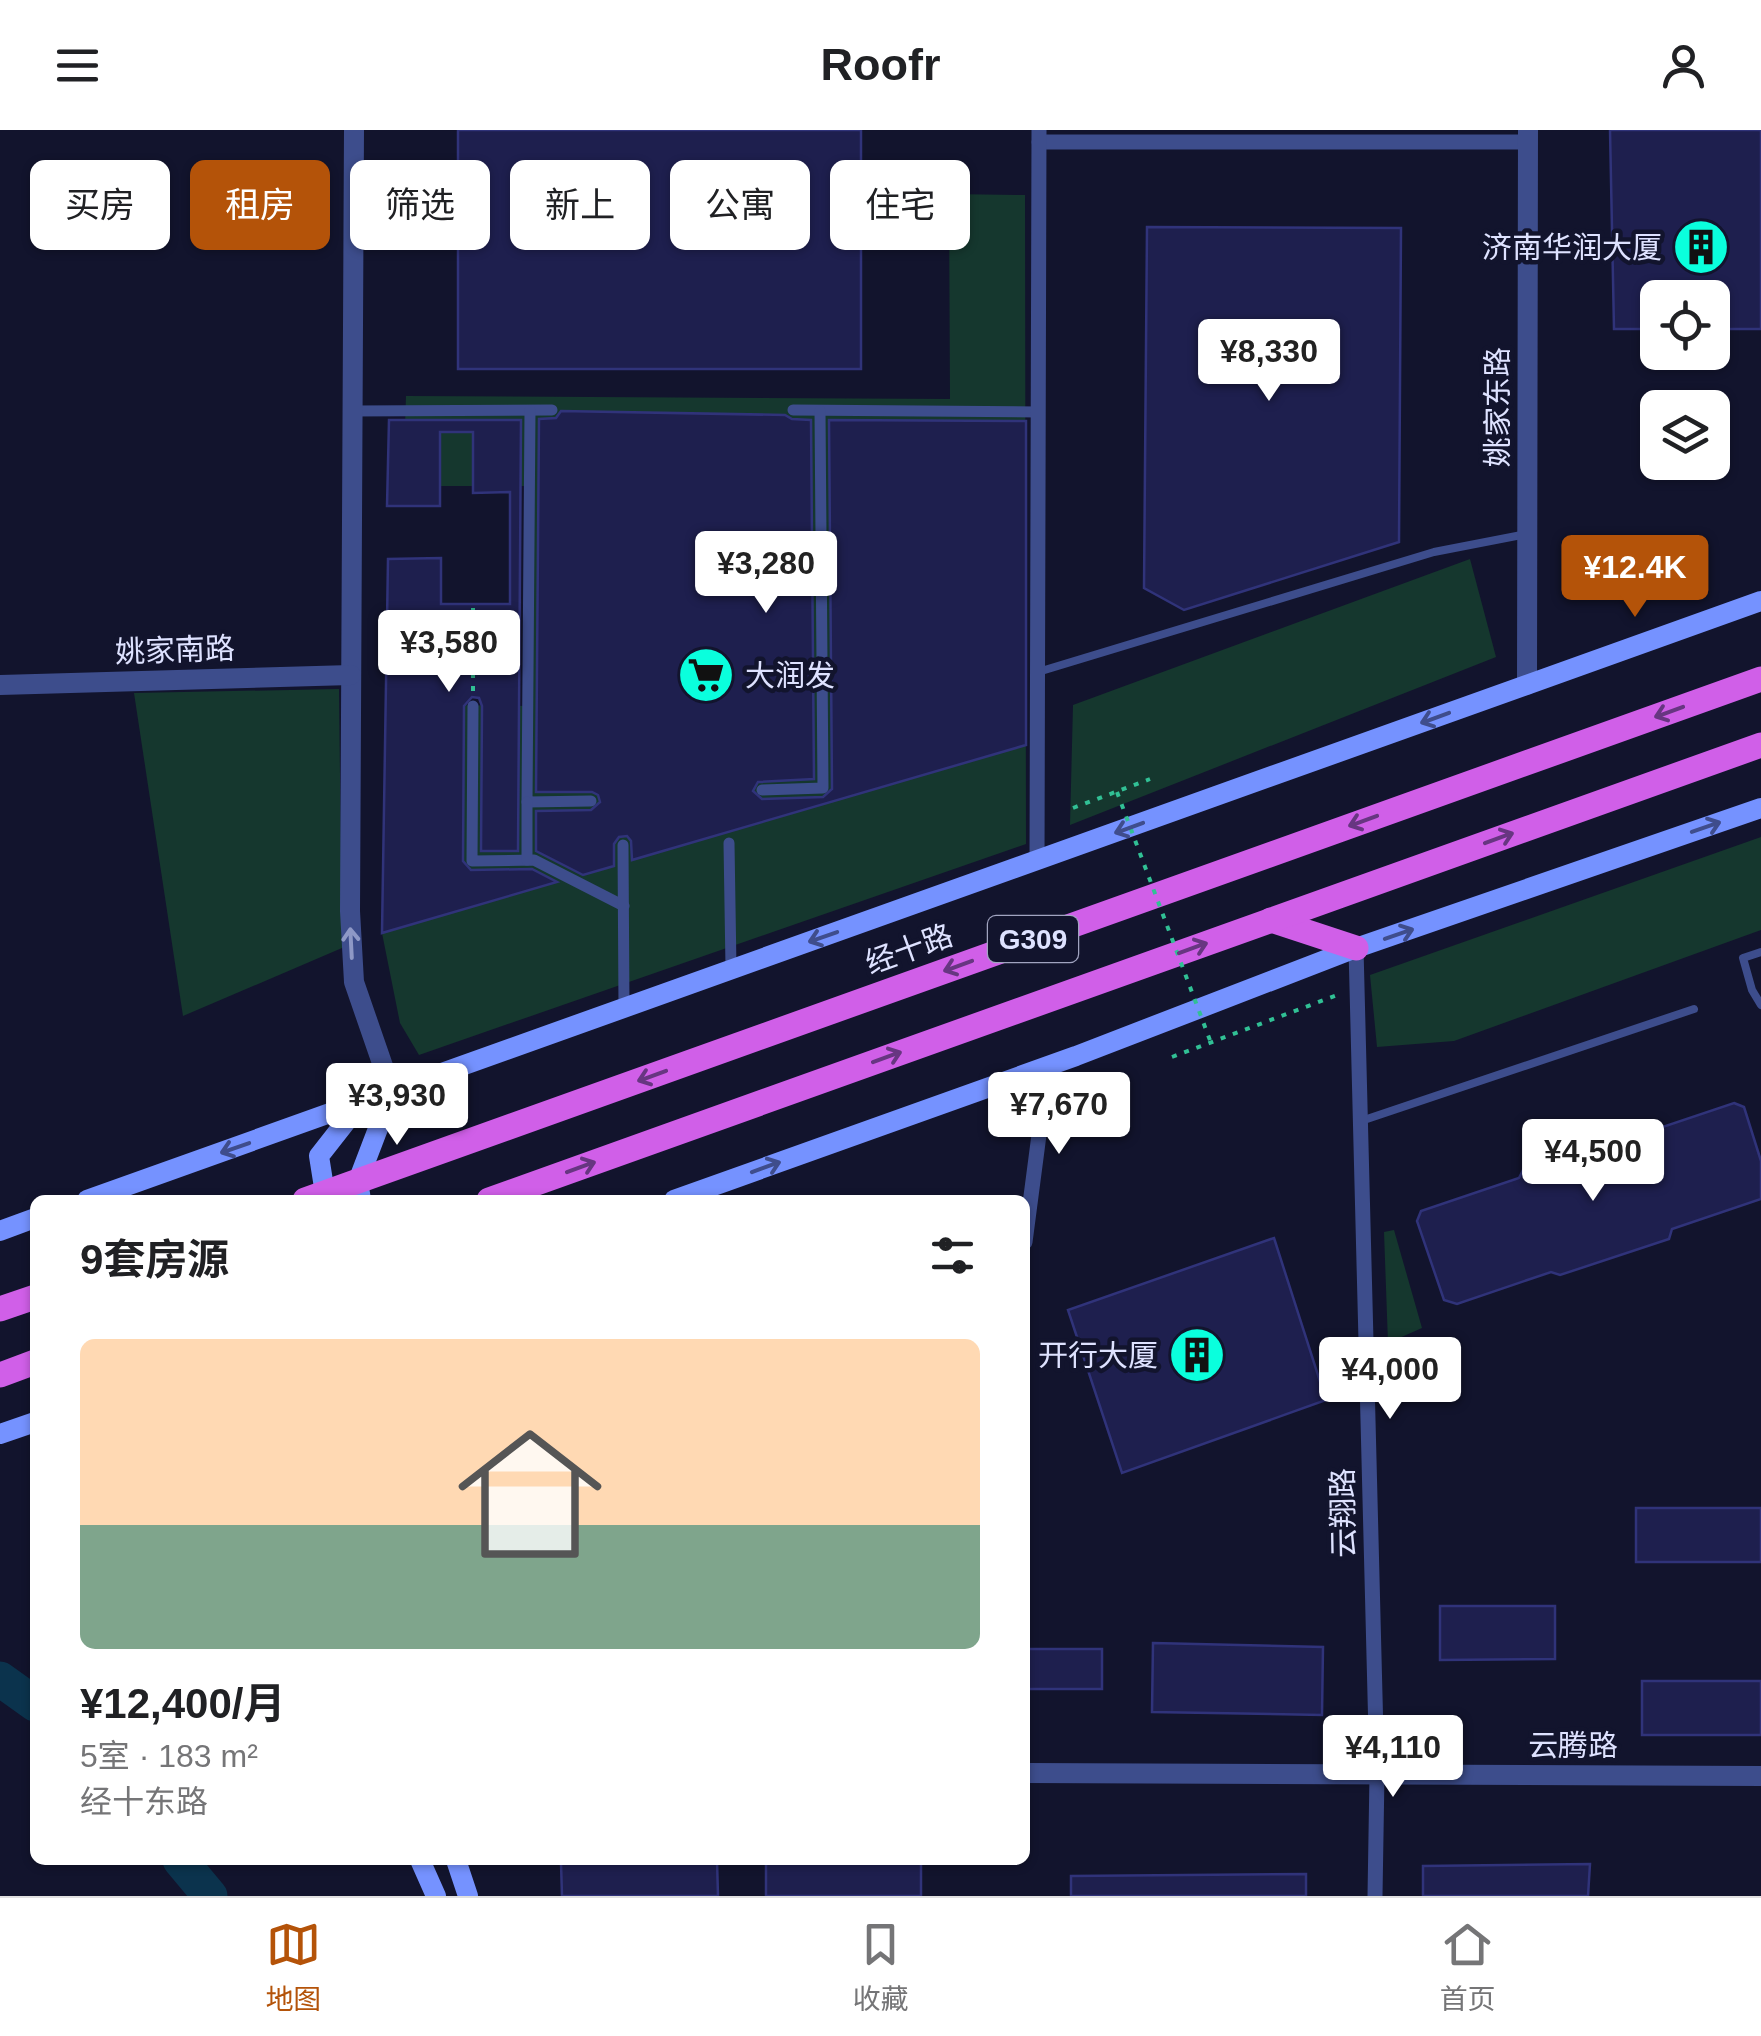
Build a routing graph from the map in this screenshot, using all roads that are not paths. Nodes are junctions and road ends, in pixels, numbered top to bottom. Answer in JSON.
{"nodes":[{"id":1,"x":354,"y":130,"type":"edge"},
{"id":2,"x":1039,"y":136,"type":"edge"},
{"id":3,"x":1528,"y":136,"type":"edge"},
{"id":4,"x":353,"y":410,"type":"junction"},
{"id":5,"x":530,"y":410,"type":"dead end"},
{"id":6,"x":552,"y":410,"type":"dead end"},
{"id":7,"x":794,"y":410,"type":"dead end"},
{"id":8,"x":820,"y":410,"type":"junction"},
{"id":9,"x":1038,"y":412,"type":"junction"},
{"id":10,"x":1527,"y":534,"type":"junction"},
{"id":11,"x":1761,"y":601,"type":"edge"},
{"id":12,"x":1038,"y":672,"type":"junction"},
{"id":13,"x":351,"y":674,"type":"junction"},
{"id":14,"x":1761,"y":679,"type":"edge"},
{"id":15,"x":1526,"y":685,"type":"junction"},
{"id":16,"x":0,"y":686,"type":"edge"},
{"id":17,"x":473,"y":706,"type":"road end"},
{"id":18,"x":1761,"y":745,"type":"edge"},
{"id":19,"x":762,"y":790,"type":"dead end"},
{"id":20,"x":591,"y":801,"type":"dead end"},
{"id":21,"x":527,"y":802,"type":"junction"},
{"id":22,"x":1761,"y":808,"type":"edge"},
{"id":23,"x":729,"y":842,"type":"dead end"},
{"id":24,"x":623,"y":845,"type":"dead end"},
{"id":25,"x":527,"y":860,"type":"junction"},
{"id":26,"x":1037,"y":860,"type":"junction"},
{"id":27,"x":624,"y":906,"type":"junction"},
{"id":28,"x":1271,"y":920,"type":"junction"},
{"id":29,"x":1356,"y":948,"type":"junction"},
{"id":30,"x":1761,"y":952,"type":"edge"},
{"id":31,"x":732,"y":968,"type":"junction"},
{"id":32,"x":1761,"y":1005,"type":"edge"},
{"id":33,"x":624,"y":1008,"type":"junction"},
{"id":34,"x":1694,"y":1009,"type":"dead end"},
{"id":35,"x":1048,"y":1066,"type":"junction"},
{"id":36,"x":392,"y":1092,"type":"junction"},
{"id":37,"x":360,"y":1104,"type":"junction"},
{"id":38,"x":1360,"y":1121,"type":"junction"},
{"id":39,"x":360,"y":1190,"type":"edge"},
{"id":40,"x":101,"y":1195,"type":"edge"},
{"id":41,"x":318,"y":1195,"type":"edge"},
{"id":42,"x":334,"y":1195,"type":"edge"},
{"id":43,"x":503,"y":1195,"type":"edge"},
{"id":44,"x":688,"y":1195,"type":"edge"},
{"id":45,"x":1030,"y":1204,"type":"edge"},
{"id":46,"x":30,"y":1220,"type":"edge"},
{"id":47,"x":0,"y":1231,"type":"edge"},
{"id":48,"x":30,"y":1299,"type":"edge"},
{"id":49,"x":0,"y":1309,"type":"edge"},
{"id":50,"x":30,"y":1364,"type":"edge"},
{"id":51,"x":0,"y":1375,"type":"edge"},
{"id":52,"x":30,"y":1424,"type":"edge"},
{"id":53,"x":0,"y":1434,"type":"edge"},
{"id":54,"x":1030,"y":1772,"type":"edge"},
{"id":55,"x":1376,"y":1774,"type":"junction"},
{"id":56,"x":1761,"y":1776,"type":"edge"},
{"id":57,"x":422,"y":1865,"type":"edge"},
{"id":58,"x":458,"y":1865,"type":"edge"},
{"id":59,"x":436,"y":1896,"type":"edge"},
{"id":60,"x":468,"y":1896,"type":"edge"},
{"id":61,"x":1376,"y":1896,"type":"edge"}],
"edges":[{"from":1,"to":4,"type":"street"},
{"from":2,"to":3,"type":"street"},
{"from":2,"to":9,"type":"street"},
{"from":3,"to":10,"type":"street","name":"姚家东路"},
{"from":4,"to":6,"type":"street"},
{"from":4,"to":13,"type":"street"},
{"from":5,"to":21,"type":"street"},
{"from":7,"to":8,"type":"street"},
{"from":8,"to":9,"type":"street"},
{"from":8,"to":19,"type":"street"},
{"from":9,"to":12,"type":"street"},
{"from":10,"to":12,"type":"lane"},
{"from":10,"to":15,"type":"street","name":"姚家东路"},
{"from":11,"to":15,"type":"main road","name":"经十路"},
{"from":12,"to":26,"type":"street"},
{"from":13,"to":16,"type":"street","name":"姚家南路"},
{"from":36,"to":13,"type":"street","one_way":true},
{"from":14,"to":39,"type":"highway","name":"经十路","number":"G309","one_way":true},
{"from":15,"to":26,"type":"main road","name":"经十路","one_way":true},
{"from":17,"to":25,"type":"street"},
{"from":28,"to":18,"type":"highway","number":"G309","one_way":true},
{"from":20,"to":21,"type":"street"},
{"from":21,"to":25,"type":"street"},
{"from":29,"to":22,"type":"main road","one_way":true},
{"from":23,"to":31,"type":"street"},
{"from":24,"to":27,"type":"street"},
{"from":25,"to":27,"type":"street"},
{"from":26,"to":31,"type":"main road","name":"经十路","one_way":true},
{"from":27,"to":33,"type":"street"},
{"from":28,"to":29,"type":"highway"},
{"from":43,"to":28,"type":"highway","number":"G309","one_way":true},
{"from":29,"to":35,"type":"main road"},
{"from":29,"to":38,"type":"street","name":"云翔路"},
{"from":30,"to":32,"type":"lane"},
{"from":31,"to":33,"type":"main road","name":"经十路"},
{"from":33,"to":36,"type":"main road","name":"经十路"},
{"from":34,"to":38,"type":"lane"},
{"from":44,"to":35,"type":"main road","one_way":true},
{"from":35,"to":45,"type":"street"},
{"from":36,"to":37,"type":"main road","name":"经十路"},
{"from":36,"to":39,"type":"main road"},
{"from":37,"to":40,"type":"main road","one_way":true},
{"from":37,"to":41,"type":"main road"},
{"from":38,"to":55,"type":"street","name":"云翔路"},
{"from":39,"to":42,"type":"highway","name":"经十路","number":"G309"},
{"from":46,"to":47,"type":"main road"},
{"from":48,"to":49,"type":"highway"},
{"from":50,"to":51,"type":"highway"},
{"from":52,"to":53,"type":"main road"},
{"from":54,"to":55,"type":"street","name":"云腾路"},
{"from":55,"to":56,"type":"street","name":"云腾路"},
{"from":55,"to":61,"type":"street","name":"云翔路"},
{"from":57,"to":59,"type":"main road"},
{"from":58,"to":60,"type":"main road"}]}
